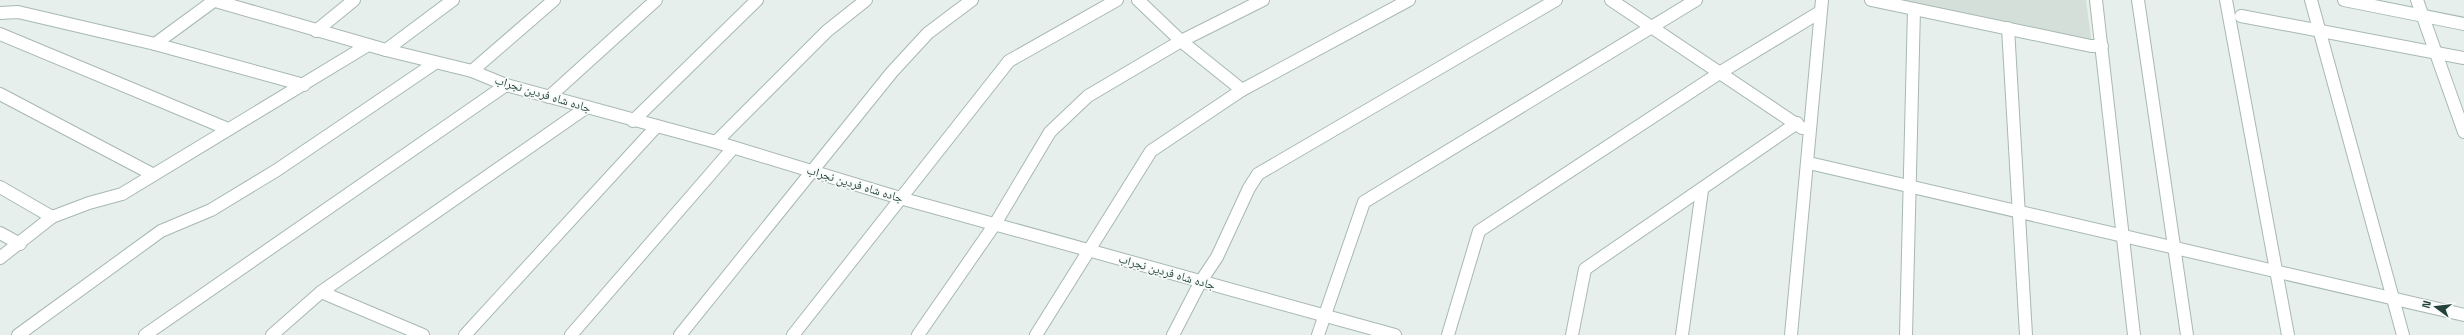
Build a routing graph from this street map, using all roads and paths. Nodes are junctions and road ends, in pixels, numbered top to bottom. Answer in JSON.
{"nodes":[{"id":1,"x":213,"y":0,"type":"edge"},
{"id":2,"x":354,"y":0,"type":"edge"},
{"id":3,"x":454,"y":0,"type":"edge"},
{"id":4,"x":554,"y":0,"type":"edge"},
{"id":5,"x":656,"y":0,"type":"edge"},
{"id":6,"x":757,"y":0,"type":"edge"},
{"id":7,"x":866,"y":0,"type":"edge"},
{"id":8,"x":972,"y":0,"type":"edge"},
{"id":9,"x":1117,"y":0,"type":"edge"},
{"id":10,"x":1138,"y":0,"type":"edge"},
{"id":11,"x":1263,"y":0,"type":"edge"},
{"id":12,"x":1409,"y":0,"type":"edge"},
{"id":13,"x":1556,"y":0,"type":"edge"},
{"id":14,"x":1611,"y":0,"type":"edge"},
{"id":15,"x":1696,"y":0,"type":"edge"},
{"id":16,"x":1871,"y":0,"type":"edge"},
{"id":17,"x":2096,"y":0,"type":"edge"},
{"id":18,"x":2138,"y":0,"type":"edge"},
{"id":19,"x":2226,"y":0,"type":"edge"},
{"id":20,"x":2311,"y":0,"type":"edge"},
{"id":21,"x":2344,"y":0,"type":"edge"},
{"id":22,"x":2418,"y":0,"type":"edge"},
{"id":23,"x":1821,"y":6,"type":"edge"},
{"id":24,"x":1914,"y":9,"type":"junction"},
{"id":25,"x":0,"y":12,"type":"edge"},
{"id":26,"x":2241,"y":16,"type":"dead end"},
{"id":27,"x":2424,"y":16,"type":"junction"},
{"id":28,"x":2464,"y":24,"type":"edge"},
{"id":29,"x":1650,"y":27,"type":"junction"},
{"id":30,"x":2008,"y":28,"type":"junction"},
{"id":31,"x":2318,"y":30,"type":"junction"},
{"id":32,"x":316,"y":31,"type":"junction"},
{"id":33,"x":0,"y":34,"type":"edge"},
{"id":34,"x":1181,"y":41,"type":"junction"},
{"id":35,"x":155,"y":44,"type":"junction"},
{"id":36,"x":368,"y":45,"type":"junction"},
{"id":37,"x":2102,"y":46,"type":"junction"},
{"id":38,"x":386,"y":50,"type":"junction"},
{"id":39,"x":2437,"y":52,"type":"junction"},
{"id":40,"x":2464,"y":58,"type":"edge"},
{"id":41,"x":435,"y":63,"type":"junction"},
{"id":42,"x":472,"y":71,"type":"junction"},
{"id":43,"x":1721,"y":72,"type":"junction"},
{"id":44,"x":304,"y":85,"type":"junction"},
{"id":45,"x":506,"y":85,"type":"junction"},
{"id":46,"x":1242,"y":90,"type":"junction"},
{"id":47,"x":0,"y":94,"type":"edge"},
{"id":48,"x":549,"y":97,"type":"junction"},
{"id":49,"x":586,"y":107,"type":"junction"},
{"id":50,"x":633,"y":121,"type":"junction"},
{"id":51,"x":1797,"y":123,"type":"junction"},
{"id":52,"x":656,"y":127,"type":"junction"},
{"id":53,"x":228,"y":129,"type":"junction"},
{"id":54,"x":2464,"y":132,"type":"edge"},
{"id":55,"x":1810,"y":136,"type":"junction"},
{"id":56,"x":716,"y":142,"type":"junction"},
{"id":57,"x":733,"y":148,"type":"junction"},
{"id":58,"x":1808,"y":163,"type":"junction"},
{"id":59,"x":812,"y":171,"type":"junction"},
{"id":60,"x":152,"y":174,"type":"junction"},
{"id":61,"x":1911,"y":185,"type":"junction"},
{"id":62,"x":0,"y":187,"type":"edge"},
{"id":63,"x":1702,"y":190,"type":"junction"},
{"id":64,"x":900,"y":198,"type":"junction"},
{"id":65,"x":2020,"y":212,"type":"junction"},
{"id":66,"x":52,"y":217,"type":"junction"},
{"id":67,"x":995,"y":224,"type":"junction"},
{"id":68,"x":0,"y":233,"type":"edge"},
{"id":69,"x":2123,"y":236,"type":"junction"},
{"id":70,"x":20,"y":244,"type":"junction"},
{"id":71,"x":2175,"y":247,"type":"junction"},
{"id":72,"x":1090,"y":250,"type":"junction"},
{"id":73,"x":0,"y":258,"type":"edge"},
{"id":74,"x":2276,"y":270,"type":"junction"},
{"id":75,"x":1200,"y":281,"type":"junction"},
{"id":76,"x":321,"y":292,"type":"junction"},
{"id":77,"x":2394,"y":299,"type":"junction"},
{"id":78,"x":2464,"y":315,"type":"edge"},
{"id":79,"x":1326,"y":316,"type":"junction"},
{"id":80,"x":398,"y":331,"type":"edge"},
{"id":81,"x":18,"y":335,"type":"edge"},
{"id":82,"x":145,"y":335,"type":"edge"},
{"id":83,"x":272,"y":335,"type":"edge"},
{"id":84,"x":424,"y":335,"type":"edge"},
{"id":85,"x":464,"y":335,"type":"edge"},
{"id":86,"x":571,"y":335,"type":"edge"},
{"id":87,"x":680,"y":335,"type":"edge"},
{"id":88,"x":793,"y":335,"type":"edge"},
{"id":89,"x":918,"y":335,"type":"edge"},
{"id":90,"x":1036,"y":335,"type":"edge"},
{"id":91,"x":1173,"y":335,"type":"edge"},
{"id":92,"x":1318,"y":335,"type":"edge"},
{"id":93,"x":1395,"y":335,"type":"edge"},
{"id":94,"x":1448,"y":335,"type":"edge"},
{"id":95,"x":1572,"y":335,"type":"edge"},
{"id":96,"x":1682,"y":335,"type":"edge"},
{"id":97,"x":1791,"y":335,"type":"edge"},
{"id":98,"x":1906,"y":335,"type":"edge"},
{"id":99,"x":2026,"y":335,"type":"edge"},
{"id":100,"x":2134,"y":335,"type":"edge"},
{"id":101,"x":2187,"y":335,"type":"edge"},
{"id":102,"x":2288,"y":335,"type":"edge"},
{"id":103,"x":2403,"y":335,"type":"edge"}],
"edges":[{"from":1,"to":32,"type":"street","name":"جاده شاه فردین نجراب"},
{"from":1,"to":35,"type":"street"},
{"from":2,"to":32,"type":"street"},
{"from":3,"to":38,"type":"street"},
{"from":4,"to":42,"type":"street"},
{"from":5,"to":48,"type":"street"},
{"from":6,"to":50,"type":"street"},
{"from":7,"to":56,"type":"street"},
{"from":8,"to":59,"type":"street"},
{"from":9,"to":64,"type":"street"},
{"from":10,"to":34,"type":"street"},
{"from":11,"to":34,"type":"street"},
{"from":12,"to":46,"type":"street"},
{"from":13,"to":75,"type":"street"},
{"from":14,"to":29,"type":"street"},
{"from":15,"to":29,"type":"street"},
{"from":16,"to":24,"type":"street"},
{"from":17,"to":37,"type":"street"},
{"from":18,"to":71,"type":"street"},
{"from":19,"to":74,"type":"street"},
{"from":20,"to":31,"type":"street"},
{"from":21,"to":27,"type":"street"},
{"from":22,"to":27,"type":"street"},
{"from":23,"to":43,"type":"street"},
{"from":23,"to":55,"type":"street"},
{"from":24,"to":30,"type":"street"},
{"from":24,"to":61,"type":"street"},
{"from":25,"to":35,"type":"street"},
{"from":26,"to":31,"type":"street"},
{"from":27,"to":28,"type":"street"},
{"from":27,"to":39,"type":"street"},
{"from":29,"to":43,"type":"street"},
{"from":29,"to":79,"type":"street"},
{"from":30,"to":37,"type":"street"},
{"from":30,"to":65,"type":"street"},
{"from":31,"to":39,"type":"street"},
{"from":31,"to":77,"type":"street"},
{"from":32,"to":36,"type":"street","name":"جاده شاه فردین نجراب"},
{"from":33,"to":53,"type":"street"},
{"from":34,"to":46,"type":"street"},
{"from":34,"to":67,"type":"street"},
{"from":35,"to":44,"type":"street"},
{"from":36,"to":38,"type":"street","name":"جاده شاه فردین نجراب"},
{"from":36,"to":44,"type":"street"},
{"from":37,"to":69,"type":"street"},
{"from":38,"to":41,"type":"street","name":"جاده شاه فردین نجراب"},
{"from":39,"to":40,"type":"street"},
{"from":39,"to":54,"type":"street"},
{"from":41,"to":42,"type":"street","name":"جاده شاه فردین نجراب"},
{"from":41,"to":81,"type":"street"},
{"from":42,"to":45,"type":"street","name":"جاده شاه فردین نجراب"},
{"from":43,"to":51,"type":"street"},
{"from":43,"to":94,"type":"street"},
{"from":44,"to":53,"type":"street"},
{"from":45,"to":48,"type":"street","name":"جاده شاه فردین نجراب"},
{"from":45,"to":82,"type":"street"},
{"from":46,"to":72,"type":"street"},
{"from":47,"to":60,"type":"street"},
{"from":48,"to":49,"type":"street","name":"جاده شاه فردین نجراب"},
{"from":49,"to":50,"type":"street","name":"جاده شاه فردین نجراب"},
{"from":49,"to":76,"type":"street"},
{"from":50,"to":52,"type":"street","name":"جاده شاه فردین نجراب"},
{"from":51,"to":55,"type":"street"},
{"from":51,"to":63,"type":"street"},
{"from":52,"to":56,"type":"street","name":"جاده شاه فردین نجراب"},
{"from":52,"to":85,"type":"street"},
{"from":53,"to":60,"type":"street"},
{"from":55,"to":58,"type":"street"},
{"from":56,"to":57,"type":"street","name":"جاده شاه فردین نجراب"},
{"from":57,"to":59,"type":"street","name":"جاده شاه فردین نجراب"},
{"from":57,"to":86,"type":"street"},
{"from":58,"to":61,"type":"street"},
{"from":58,"to":97,"type":"street"},
{"from":59,"to":64,"type":"street","name":"جاده شاه فردین نجراب"},
{"from":59,"to":87,"type":"street"},
{"from":60,"to":66,"type":"street"},
{"from":61,"to":65,"type":"street"},
{"from":61,"to":98,"type":"street"},
{"from":62,"to":66,"type":"street"},
{"from":63,"to":95,"type":"street"},
{"from":63,"to":96,"type":"street"},
{"from":64,"to":67,"type":"street","name":"جاده شاه فردین نجراب"},
{"from":64,"to":88,"type":"street"},
{"from":65,"to":69,"type":"street"},
{"from":65,"to":99,"type":"street"},
{"from":66,"to":70,"type":"street"},
{"from":67,"to":72,"type":"street","name":"جاده شاه فردین نجراب"},
{"from":67,"to":89,"type":"street"},
{"from":68,"to":70,"type":"street"},
{"from":69,"to":71,"type":"street"},
{"from":69,"to":100,"type":"street"},
{"from":70,"to":73,"type":"street"},
{"from":71,"to":74,"type":"street"},
{"from":71,"to":101,"type":"street"},
{"from":72,"to":75,"type":"street","name":"جاده شاه فردین نجراب"},
{"from":72,"to":90,"type":"street"},
{"from":74,"to":77,"type":"street"},
{"from":74,"to":102,"type":"street"},
{"from":75,"to":79,"type":"street","name":"جاده شاه فردین نجراب"},
{"from":75,"to":91,"type":"street"},
{"from":76,"to":80,"type":"street"},
{"from":76,"to":83,"type":"street"},
{"from":77,"to":78,"type":"street"},
{"from":77,"to":103,"type":"street"},
{"from":79,"to":92,"type":"street"},
{"from":79,"to":93,"type":"street","name":"جاده شاه فردین نجراب"},
{"from":80,"to":84,"type":"street"}]}
